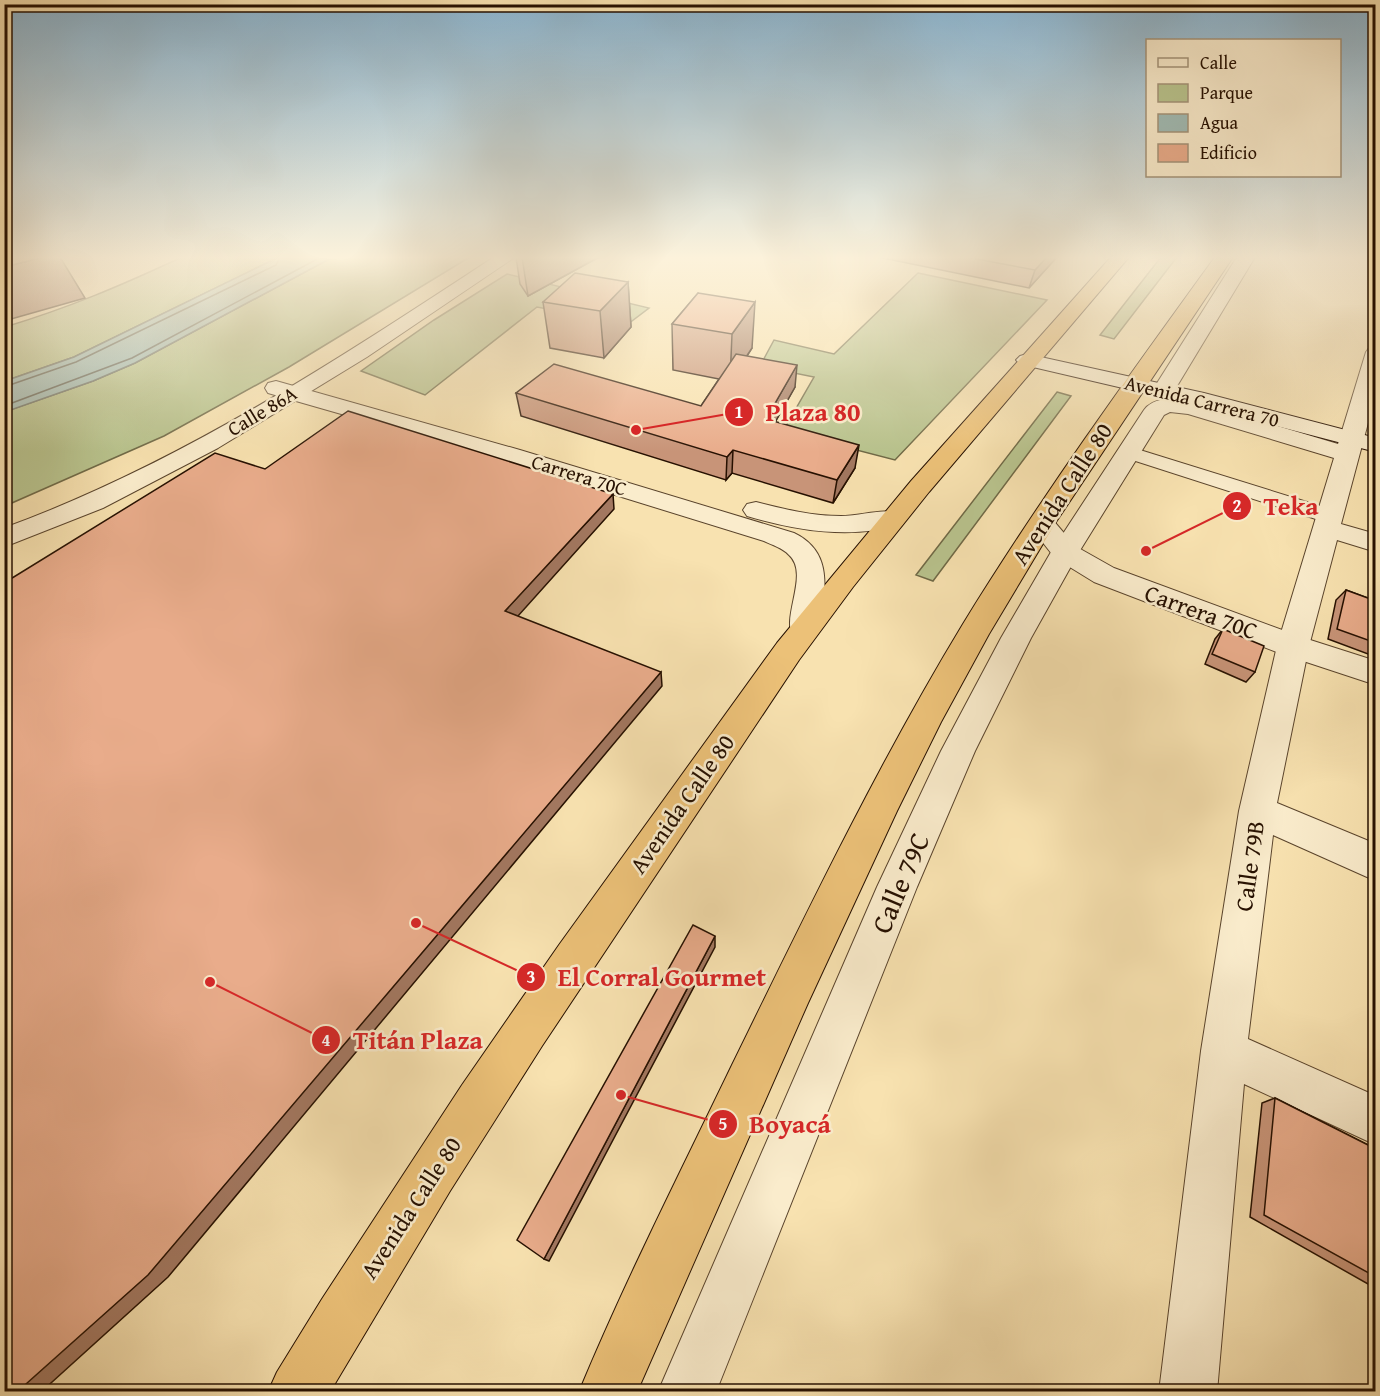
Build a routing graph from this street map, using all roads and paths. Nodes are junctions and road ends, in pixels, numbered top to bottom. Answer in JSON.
{"nodes":[{"id":1,"x":387,"y":322,"type":"edge"},
{"id":2,"x":398,"y":322,"type":"edge"},
{"id":3,"x":1061,"y":322,"type":"edge"},
{"id":4,"x":1191,"y":322,"type":"edge"},
{"id":5,"x":1203,"y":322,"type":"edge"},
{"id":6,"x":1376,"y":352,"type":"edge"},
{"id":7,"x":1027,"y":360,"type":"junction"},
{"id":8,"x":295,"y":384,"type":"junction"},
{"id":9,"x":1156,"y":393,"type":"junction"},
{"id":10,"x":1357,"y":446,"type":"edge"},
{"id":11,"x":1127,"y":452,"type":"junction"},
{"id":12,"x":893,"y":519,"type":"junction"},
{"id":13,"x":1327,"y":522,"type":"junction"},
{"id":14,"x":4,"y":523,"type":"edge"},
{"id":15,"x":4,"y":538,"type":"edge"},
{"id":16,"x":1053,"y":539,"type":"junction"},
{"id":17,"x":1376,"y":543,"type":"edge"},
{"id":18,"x":804,"y":629,"type":"junction"},
{"id":19,"x":1293,"y":646,"type":"junction"},
{"id":20,"x":1376,"y":673,"type":"edge"},
{"id":21,"x":1257,"y":811,"type":"junction"},
{"id":22,"x":1376,"y":863,"type":"edge"},
{"id":23,"x":1224,"y":1051,"type":"junction"},
{"id":24,"x":1376,"y":1121,"type":"edge"},
{"id":25,"x":364,"y":1280,"type":"junction"},
{"id":26,"x":272,"y":1392,"type":"edge"},
{"id":27,"x":297,"y":1392,"type":"edge"},
{"id":28,"x":608,"y":1392,"type":"edge"},
{"id":29,"x":687,"y":1392,"type":"edge"},
{"id":30,"x":1188,"y":1392,"type":"edge"}],
"edges":[{"from":1,"to":8,"type":"street","name":"Calle 86A"},
{"from":2,"to":8,"type":"street","name":"Calle 86A"},
{"from":3,"to":7,"type":"highway","name":"Avenida Calle 80"},
{"from":4,"to":9,"type":"highway","name":"Avenida Calle 80"},
{"from":5,"to":9,"type":"street","name":"Calle 79C"},
{"from":6,"to":10,"type":"street","name":"Calle 79B"},
{"from":7,"to":9,"type":"street","name":"Avenida Carrera 70"},
{"from":7,"to":12,"type":"highway","name":"Avenida Calle 80"},
{"from":8,"to":12,"type":"street","name":"Carrera 70C"},
{"from":8,"to":14,"type":"street","name":"Calle 86A"},
{"from":8,"to":15,"type":"street","name":"Calle 86A"},
{"from":8,"to":18,"type":"street","name":"Carrera 70C"},
{"from":9,"to":10,"type":"street","name":"Avenida Carrera 70"},
{"from":9,"to":11,"type":"street","name":"Calle 79C"},
{"from":9,"to":16,"type":"highway","name":"Avenida Calle 80"},
{"from":10,"to":13,"type":"street","name":"Calle 79B"},
{"from":11,"to":13,"type":"street"},
{"from":11,"to":16,"type":"street","name":"Calle 79C"},
{"from":12,"to":18,"type":"highway","name":"Avenida Calle 80"},
{"from":13,"to":17,"type":"street"},
{"from":13,"to":19,"type":"street","name":"Calle 79B"},
{"from":16,"to":19,"type":"street","name":"Carrera 70C"},
{"from":16,"to":28,"type":"highway","name":"Avenida Calle 80"},
{"from":16,"to":29,"type":"street","name":"Calle 79C"},
{"from":18,"to":25,"type":"highway","name":"Avenida Calle 80"},
{"from":19,"to":20,"type":"street","name":"Carrera 70C"},
{"from":19,"to":21,"type":"street","name":"Calle 79B"},
{"from":21,"to":22,"type":"street"},
{"from":21,"to":23,"type":"street","name":"Calle 79B"},
{"from":23,"to":24,"type":"street"},
{"from":23,"to":30,"type":"street","name":"Calle 79B"},
{"from":25,"to":26,"type":"highway"},
{"from":25,"to":27,"type":"highway","name":"Avenida Calle 80"}]}
